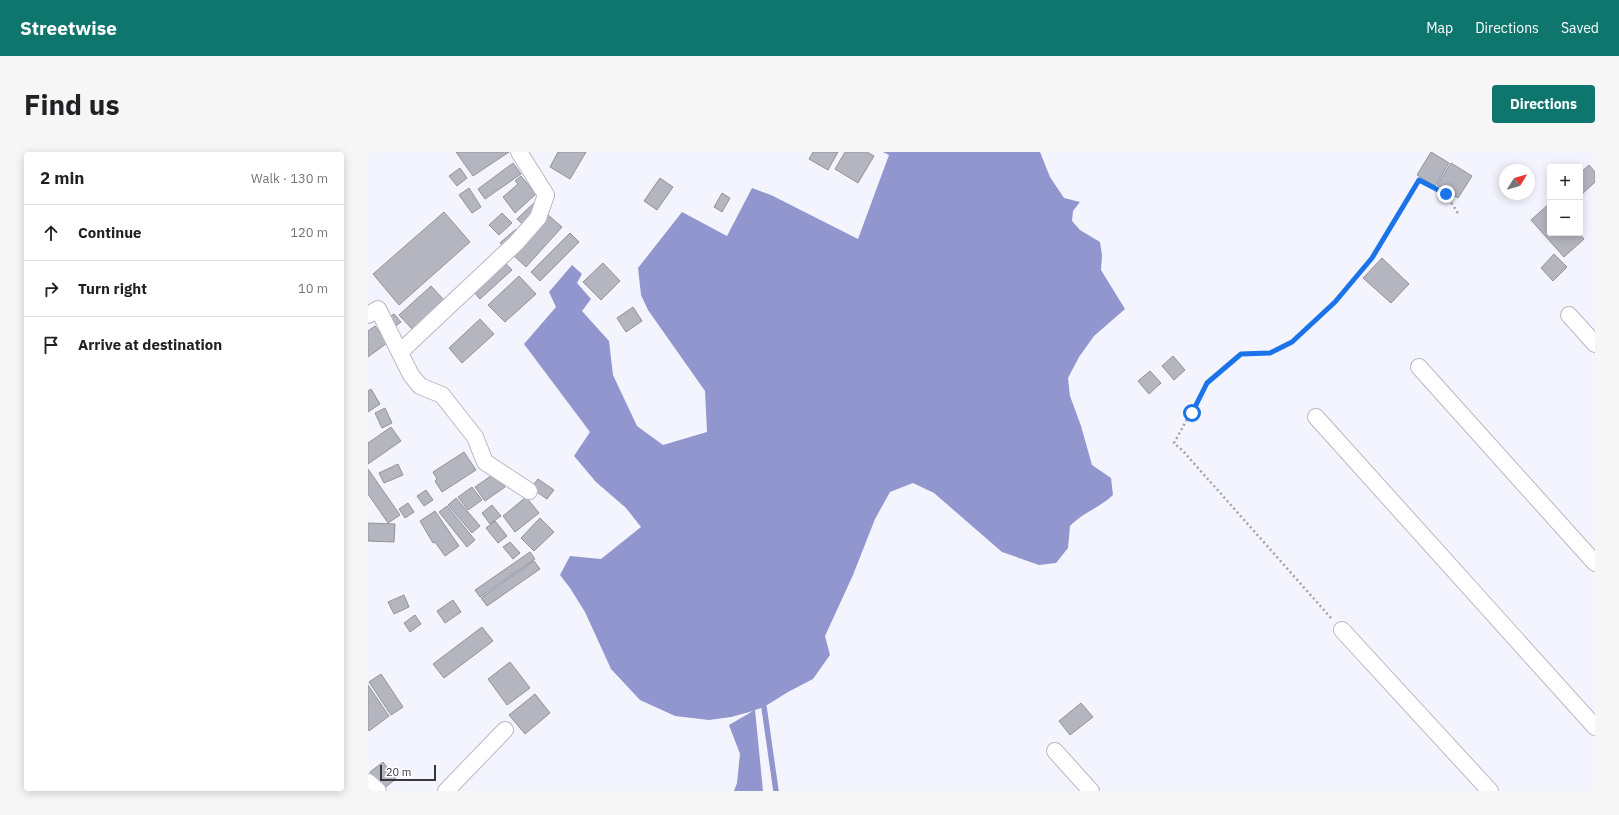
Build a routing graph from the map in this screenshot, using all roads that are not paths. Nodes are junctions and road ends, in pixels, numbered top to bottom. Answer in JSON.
{"nodes":[{"id":1,"x":519,"y":152,"type":"edge"},
{"id":2,"x":368,"y":315,"type":"edge"},
{"id":3,"x":1570,"y":315,"type":"dead end"},
{"id":4,"x":1595,"y":344,"type":"edge"},
{"id":5,"x":400,"y":352,"type":"junction"},
{"id":6,"x":1419,"y":367,"type":"dead end"},
{"id":7,"x":1316,"y":417,"type":"dead end"},
{"id":8,"x":529,"y":491,"type":"dead end"},
{"id":9,"x":1595,"y":563,"type":"edge"},
{"id":10,"x":1342,"y":630,"type":"road end"},
{"id":11,"x":1595,"y":728,"type":"edge"},
{"id":12,"x":505,"y":730,"type":"dead end"},
{"id":13,"x":1055,"y":752,"type":"dead end"},
{"id":14,"x":368,"y":782,"type":"edge"},
{"id":15,"x":378,"y":791,"type":"edge"},
{"id":16,"x":446,"y":791,"type":"edge"},
{"id":17,"x":1091,"y":791,"type":"edge"},
{"id":18,"x":1490,"y":791,"type":"edge"}],
"edges":[{"from":1,"to":5,"type":"street"},
{"from":2,"to":5,"type":"street"},
{"from":3,"to":4,"type":"street"},
{"from":5,"to":8,"type":"street"},
{"from":6,"to":9,"type":"street"},
{"from":7,"to":11,"type":"street"},
{"from":10,"to":18,"type":"street"},
{"from":12,"to":16,"type":"street"},
{"from":13,"to":17,"type":"street"},
{"from":14,"to":15,"type":"street"}]}
